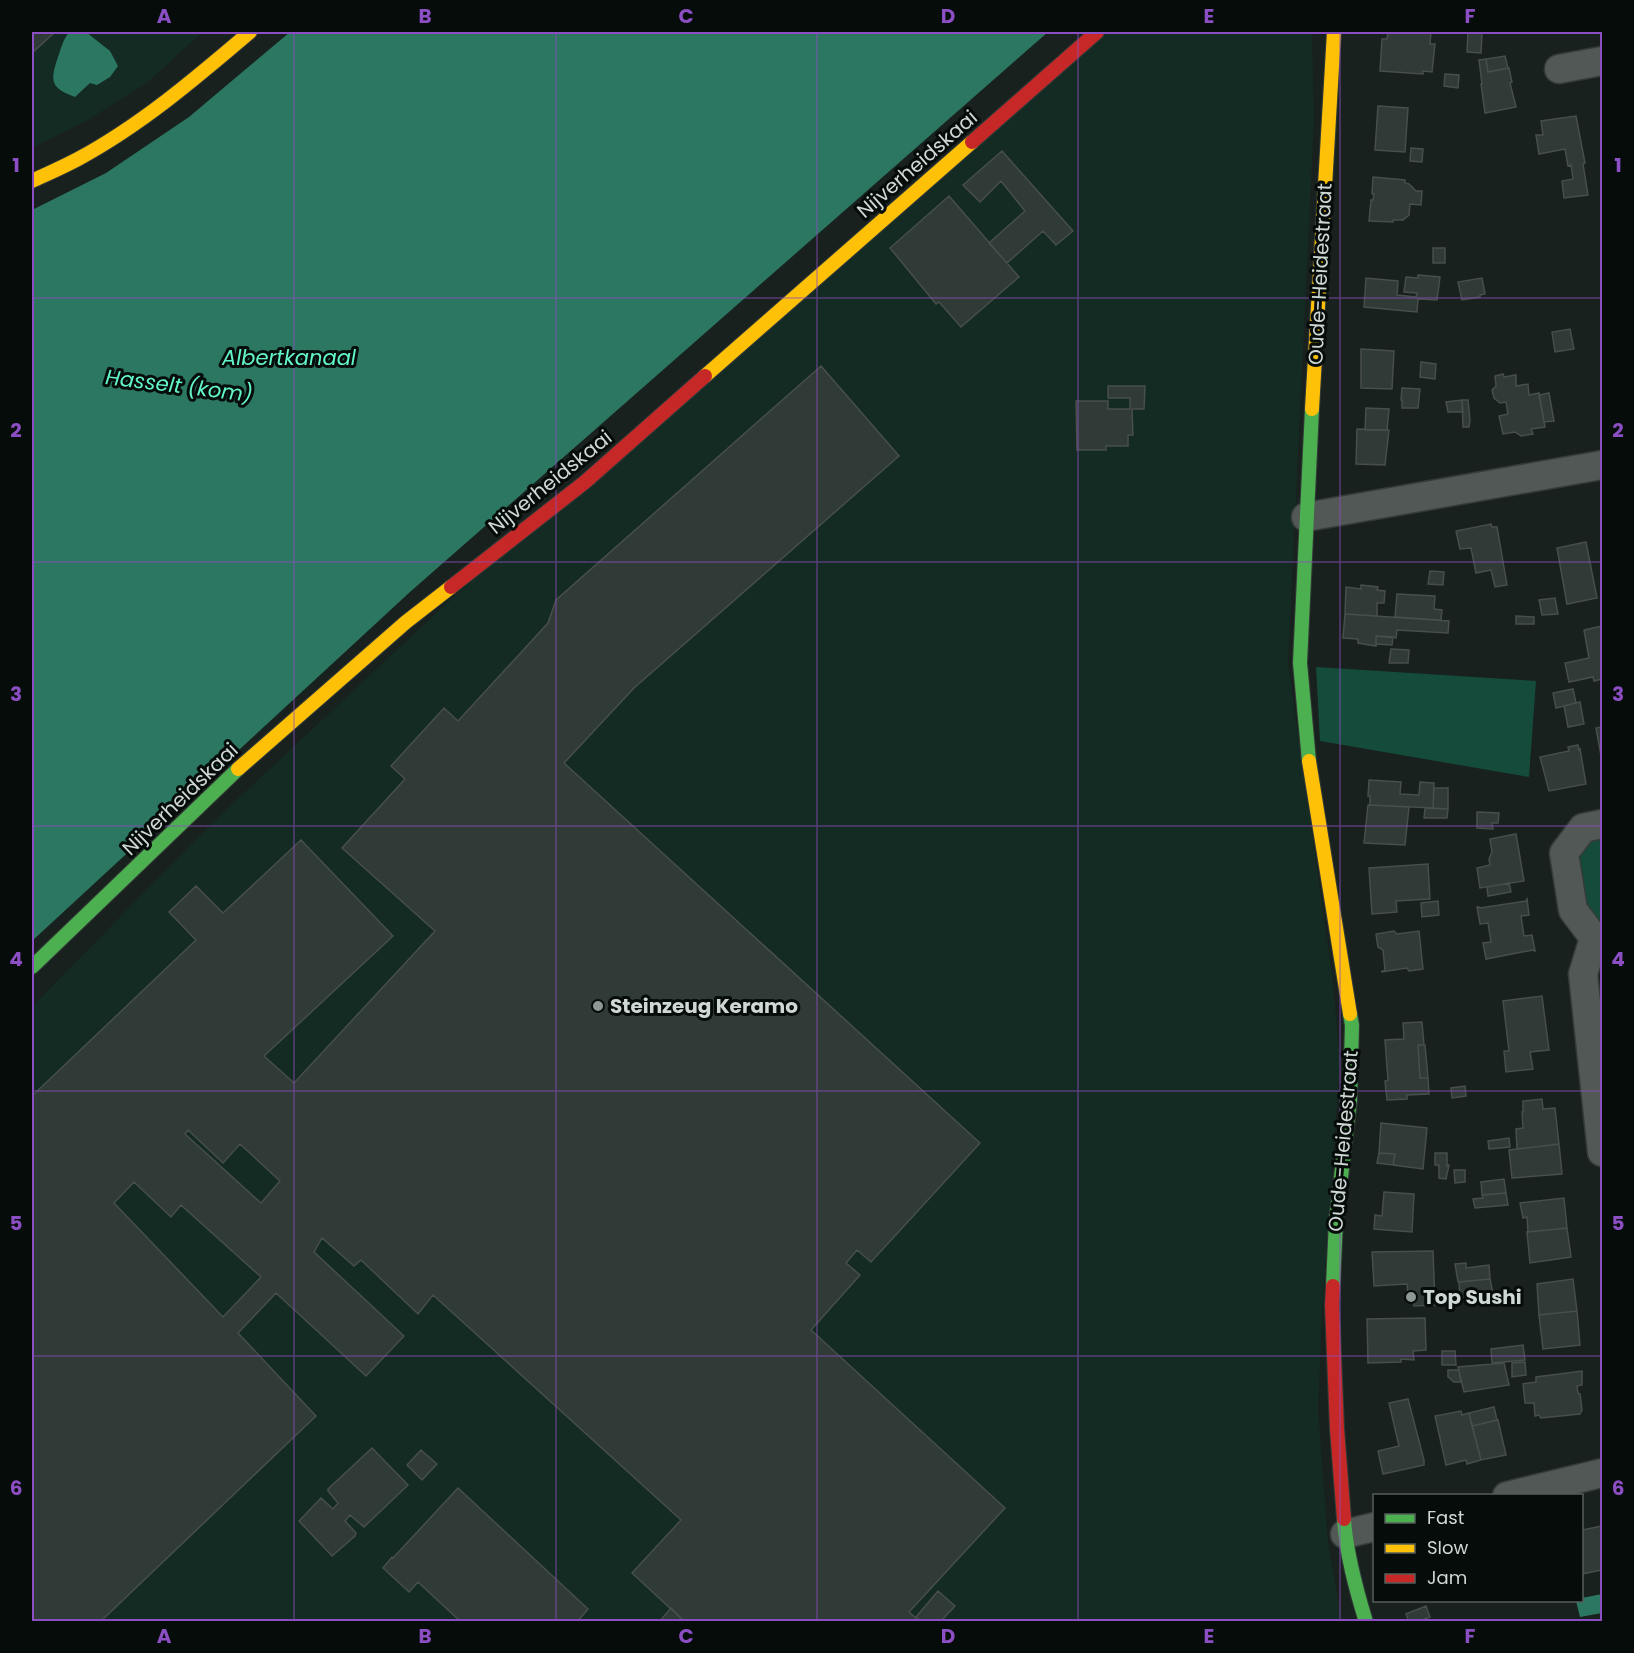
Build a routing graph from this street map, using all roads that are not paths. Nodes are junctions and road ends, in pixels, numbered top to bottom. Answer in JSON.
{"nodes":[{"id":1,"x":250,"y":32,"type":"edge"},
{"id":2,"x":1097,"y":32,"type":"edge"},
{"id":3,"x":1334,"y":32,"type":"edge"},
{"id":4,"x":1602,"y":61,"type":"edge"},
{"id":5,"x":1559,"y":69,"type":"dead end"},
{"id":6,"x":32,"y":181,"type":"edge"},
{"id":7,"x":1602,"y":465,"type":"edge"},
{"id":8,"x":1306,"y":517,"type":"junction"},
{"id":9,"x":1602,"y":824,"type":"edge"},
{"id":10,"x":1598,"y":937,"type":"edge"},
{"id":11,"x":32,"y":967,"type":"edge"},
{"id":12,"x":1602,"y":1152,"type":"edge"},
{"id":13,"x":1602,"y":1473,"type":"edge"},
{"id":14,"x":1516,"y":1494,"type":"edge"},
{"id":15,"x":1373,"y":1527,"type":"edge"},
{"id":16,"x":1345,"y":1534,"type":"junction"},
{"id":17,"x":1366,"y":1622,"type":"edge"}],
"edges":[{"from":1,"to":6,"type":"street"},
{"from":2,"to":11,"type":"street","name":"Nijverheidskaai"},
{"from":3,"to":8,"type":"street","name":"Oude-Heidestraat"},
{"from":4,"to":5,"type":"street"},
{"from":7,"to":8,"type":"street"},
{"from":8,"to":16,"type":"street","name":"Oude-Heidestraat"},
{"from":9,"to":10,"type":"street"},
{"from":10,"to":12,"type":"street"},
{"from":13,"to":14,"type":"street"},
{"from":15,"to":16,"type":"street"},
{"from":16,"to":17,"type":"street","name":"Oude-Heidestraat"}]}
